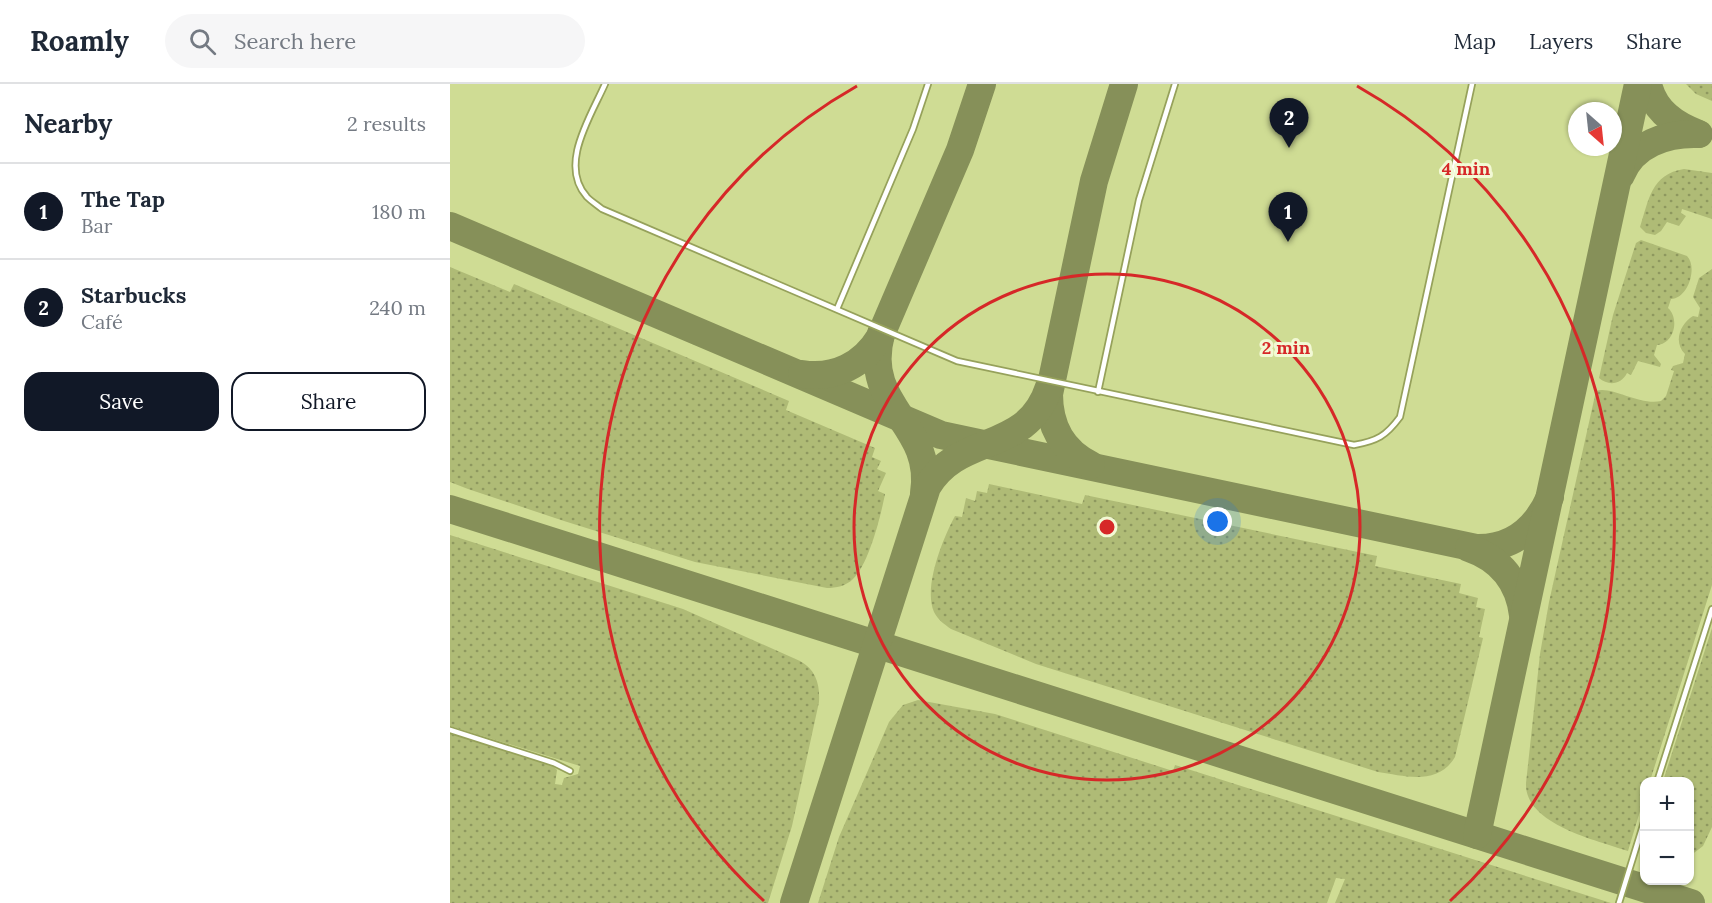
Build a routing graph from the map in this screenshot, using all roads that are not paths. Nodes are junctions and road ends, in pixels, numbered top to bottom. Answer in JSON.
{"nodes":[{"id":1,"x":605,"y":84,"type":"edge"},
{"id":2,"x":928,"y":84,"type":"edge"},
{"id":3,"x":1175,"y":84,"type":"edge"},
{"id":4,"x":1472,"y":84,"type":"edge"},
{"id":5,"x":837,"y":309,"type":"junction"},
{"id":6,"x":1098,"y":392,"type":"junction"},
{"id":7,"x":1712,"y":609,"type":"edge"},
{"id":8,"x":450,"y":730,"type":"edge"},
{"id":9,"x":570,"y":771,"type":"dead end"},
{"id":10,"x":1659,"y":777,"type":"edge"},
{"id":11,"x":1641,"y":831,"type":"edge"},
{"id":12,"x":1619,"y":903,"type":"edge"}],
"edges":[{"from":1,"to":5,"type":"lane"},
{"from":2,"to":5,"type":"lane"},
{"from":3,"to":6,"type":"lane"},
{"from":4,"to":6,"type":"lane"},
{"from":5,"to":6,"type":"lane"},
{"from":7,"to":10,"type":"lane"},
{"from":8,"to":9,"type":"lane"},
{"from":11,"to":12,"type":"lane"}]}
